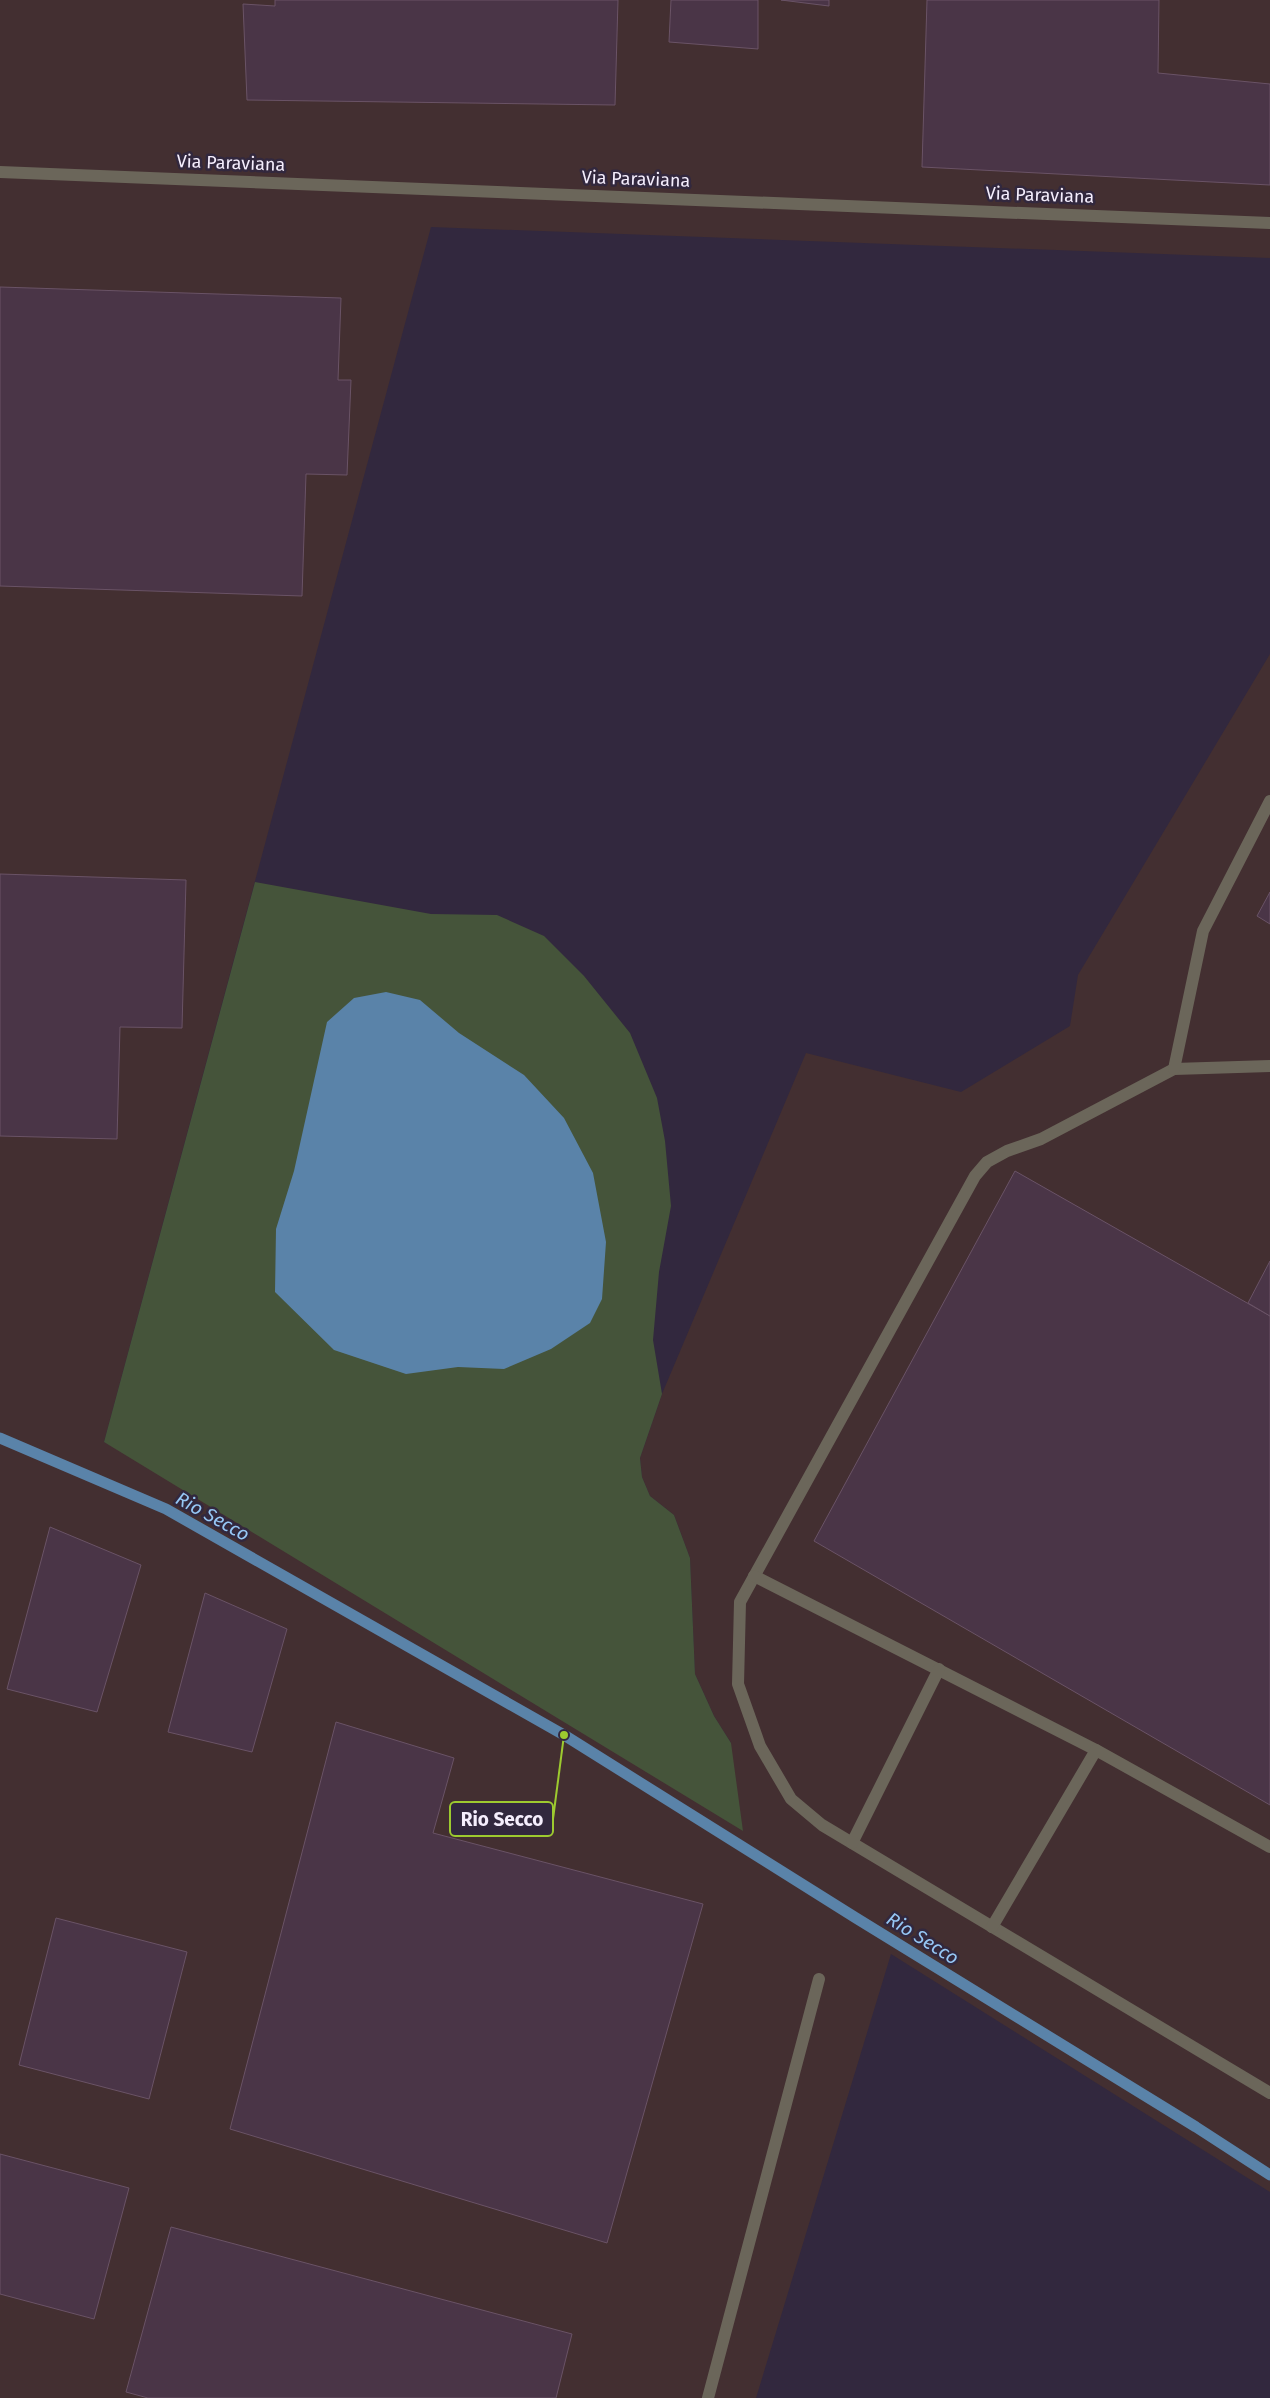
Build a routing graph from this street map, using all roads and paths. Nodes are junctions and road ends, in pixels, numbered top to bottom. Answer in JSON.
{"nodes":[{"id":1,"x":0,"y":172,"type":"edge"},
{"id":2,"x":1270,"y":223,"type":"edge"},
{"id":3,"x":1270,"y":801,"type":"edge"},
{"id":4,"x":1270,"y":1066,"type":"edge"},
{"id":5,"x":1174,"y":1068,"type":"junction"},
{"id":6,"x":754,"y":1576,"type":"junction"},
{"id":7,"x":939,"y":1669,"type":"junction"},
{"id":8,"x":1096,"y":1750,"type":"junction"},
{"id":9,"x":852,"y":1843,"type":"junction"},
{"id":10,"x":1270,"y":1847,"type":"edge"},
{"id":11,"x":992,"y":1927,"type":"junction"},
{"id":12,"x":819,"y":1979,"type":"dead end"},
{"id":13,"x":1270,"y":2092,"type":"edge"},
{"id":14,"x":708,"y":2398,"type":"edge"}],
"edges":[{"from":1,"to":2,"type":"street","name":"Via Paraviana"},
{"from":3,"to":5,"type":"street"},
{"from":4,"to":5,"type":"street"},
{"from":5,"to":6,"type":"street"},
{"from":6,"to":7,"type":"street"},
{"from":6,"to":9,"type":"street"},
{"from":7,"to":8,"type":"street"},
{"from":7,"to":9,"type":"street"},
{"from":8,"to":10,"type":"street"},
{"from":8,"to":11,"type":"street"},
{"from":9,"to":11,"type":"street"},
{"from":11,"to":13,"type":"street"},
{"from":12,"to":14,"type":"street"}]}
